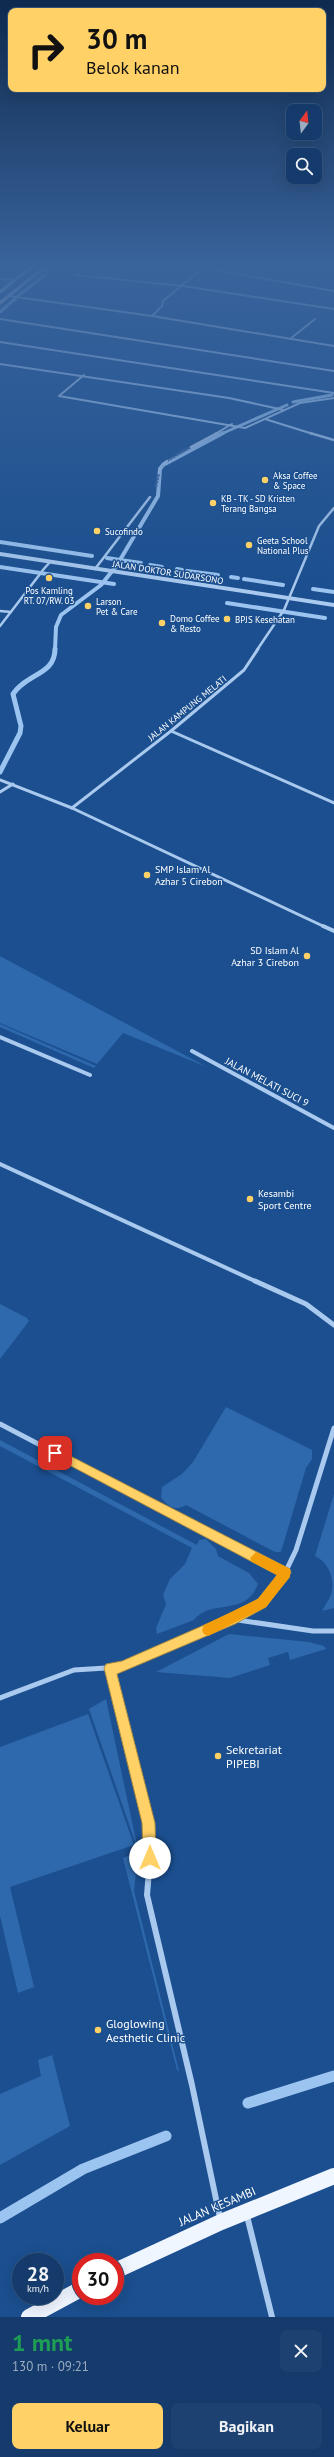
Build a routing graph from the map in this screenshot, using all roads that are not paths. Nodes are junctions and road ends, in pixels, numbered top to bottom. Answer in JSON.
{"nodes":[{"id":1,"x":62,"y":372,"type":"edge"},
{"id":2,"x":197,"y":372,"type":"edge"},
{"id":3,"x":84,"y":375,"type":"junction"},
{"id":4,"x":334,"y":393,"type":"edge"},
{"id":5,"x":334,"y":398,"type":"edge"},
{"id":6,"x":284,"y":410,"type":"junction"},
{"id":7,"x":265,"y":419,"type":"junction"},
{"id":8,"x":232,"y":424,"type":"junction"},
{"id":9,"x":334,"y":440,"type":"edge"},
{"id":10,"x":191,"y":447,"type":"tunnel mouth"},
{"id":11,"x":167,"y":461,"type":"tunnel mouth"},
{"id":12,"x":163,"y":464,"type":"dead end"},
{"id":13,"x":160,"y":468,"type":"dead end"},
{"id":14,"x":158,"y":473,"type":"tunnel mouth"},
{"id":15,"x":150,"y":497,"type":"dead end"},
{"id":16,"x":334,"y":508,"type":"edge"},
{"id":17,"x":0,"y":554,"type":"edge"},
{"id":18,"x":50,"y":562,"type":"junction"},
{"id":19,"x":96,"y":569,"type":"junction"},
{"id":20,"x":289,"y":598,"type":"junction"},
{"id":21,"x":334,"y":605,"type":"edge"},
{"id":22,"x":0,"y":610,"type":"edge"},
{"id":23,"x":11,"y":612,"type":"junction"},
{"id":24,"x":0,"y":626,"type":"edge"},
{"id":25,"x":171,"y":730,"type":"junction"},
{"id":26,"x":0,"y":780,"type":"edge"},
{"id":27,"x":11,"y":783,"type":"junction"},
{"id":28,"x":0,"y":792,"type":"edge"},
{"id":29,"x":334,"y":803,"type":"edge"},
{"id":30,"x":72,"y":808,"type":"junction"},
{"id":31,"x":334,"y":932,"type":"edge"},
{"id":32,"x":0,"y":1037,"type":"edge"},
{"id":33,"x":192,"y":1051,"type":"dead end"},
{"id":34,"x":90,"y":1075,"type":"dead end"},
{"id":35,"x":334,"y":1128,"type":"edge"},
{"id":36,"x":0,"y":1164,"type":"edge"},
{"id":37,"x":334,"y":1325,"type":"edge"},
{"id":38,"x":0,"y":1424,"type":"edge"},
{"id":39,"x":334,"y":1428,"type":"edge"},
{"id":40,"x":285,"y":1573,"type":"junction"},
{"id":41,"x":231,"y":1619,"type":"junction"},
{"id":42,"x":334,"y":1631,"type":"edge"},
{"id":43,"x":110,"y":1668,"type":"junction"},
{"id":44,"x":0,"y":1698,"type":"edge"},
{"id":45,"x":334,"y":2176,"type":"edge"},
{"id":46,"x":246,"y":2212,"type":"junction"},
{"id":47,"x":221,"y":2222,"type":"junction"},
{"id":48,"x":124,"y":2267,"type":"edge"},
{"id":49,"x":72,"y":2294,"type":"edge"},
{"id":50,"x":29,"y":2317,"type":"edge"},
{"id":51,"x":272,"y":2317,"type":"edge"}],
"edges":[{"from":1,"to":3,"type":"street"},
{"from":2,"to":4,"type":"street"},
{"from":3,"to":6,"type":"street"},
{"from":3,"to":8,"type":"street"},
{"from":5,"to":6,"type":"street"},
{"from":6,"to":7,"type":"street"},
{"from":7,"to":8,"type":"street"},
{"from":7,"to":9,"type":"street"},
{"from":8,"to":10,"type":"street"},
{"from":11,"to":12,"type":"street"},
{"from":13,"to":14,"type":"street"},
{"from":15,"to":19,"type":"street"},
{"from":16,"to":20,"type":"street","name":"JALAN KAMPUNG MELATI"},
{"from":17,"to":18,"type":"street","name":"JALAN DOKTOR SUDARSONO"},
{"from":18,"to":19,"type":"street","name":"JALAN DOKTOR SUDARSONO"},
{"from":18,"to":23,"type":"street"},
{"from":19,"to":20,"type":"street","name":"JALAN DOKTOR SUDARSONO"},
{"from":20,"to":21,"type":"street","name":"JALAN DOKTOR SUDARSONO"},
{"from":20,"to":25,"type":"street","name":"JALAN KAMPUNG MELATI"},
{"from":22,"to":23,"type":"street"},
{"from":23,"to":24,"type":"street"},
{"from":25,"to":29,"type":"street"},
{"from":25,"to":30,"type":"street","name":"JALAN KAMPUNG MELATI"},
{"from":26,"to":27,"type":"street"},
{"from":27,"to":28,"type":"street"},
{"from":27,"to":30,"type":"street"},
{"from":30,"to":31,"type":"street"},
{"from":32,"to":34,"type":"street"},
{"from":33,"to":35,"type":"street","name":"JALAN MELATI SUCI 9"},
{"from":36,"to":37,"type":"street"},
{"from":38,"to":40,"type":"street"},
{"from":39,"to":40,"type":"street"},
{"from":40,"to":41,"type":"street"},
{"from":41,"to":42,"type":"street"},
{"from":41,"to":43,"type":"street"},
{"from":43,"to":44,"type":"street"},
{"from":43,"to":47,"type":"street"},
{"from":45,"to":46,"type":"main road","name":"JALAN KESAMBI"},
{"from":46,"to":47,"type":"main road","name":"JALAN KESAMBI"},
{"from":46,"to":51,"type":"street"},
{"from":47,"to":48,"type":"main road","name":"JALAN KESAMBI"},
{"from":49,"to":50,"type":"main road"}]}
